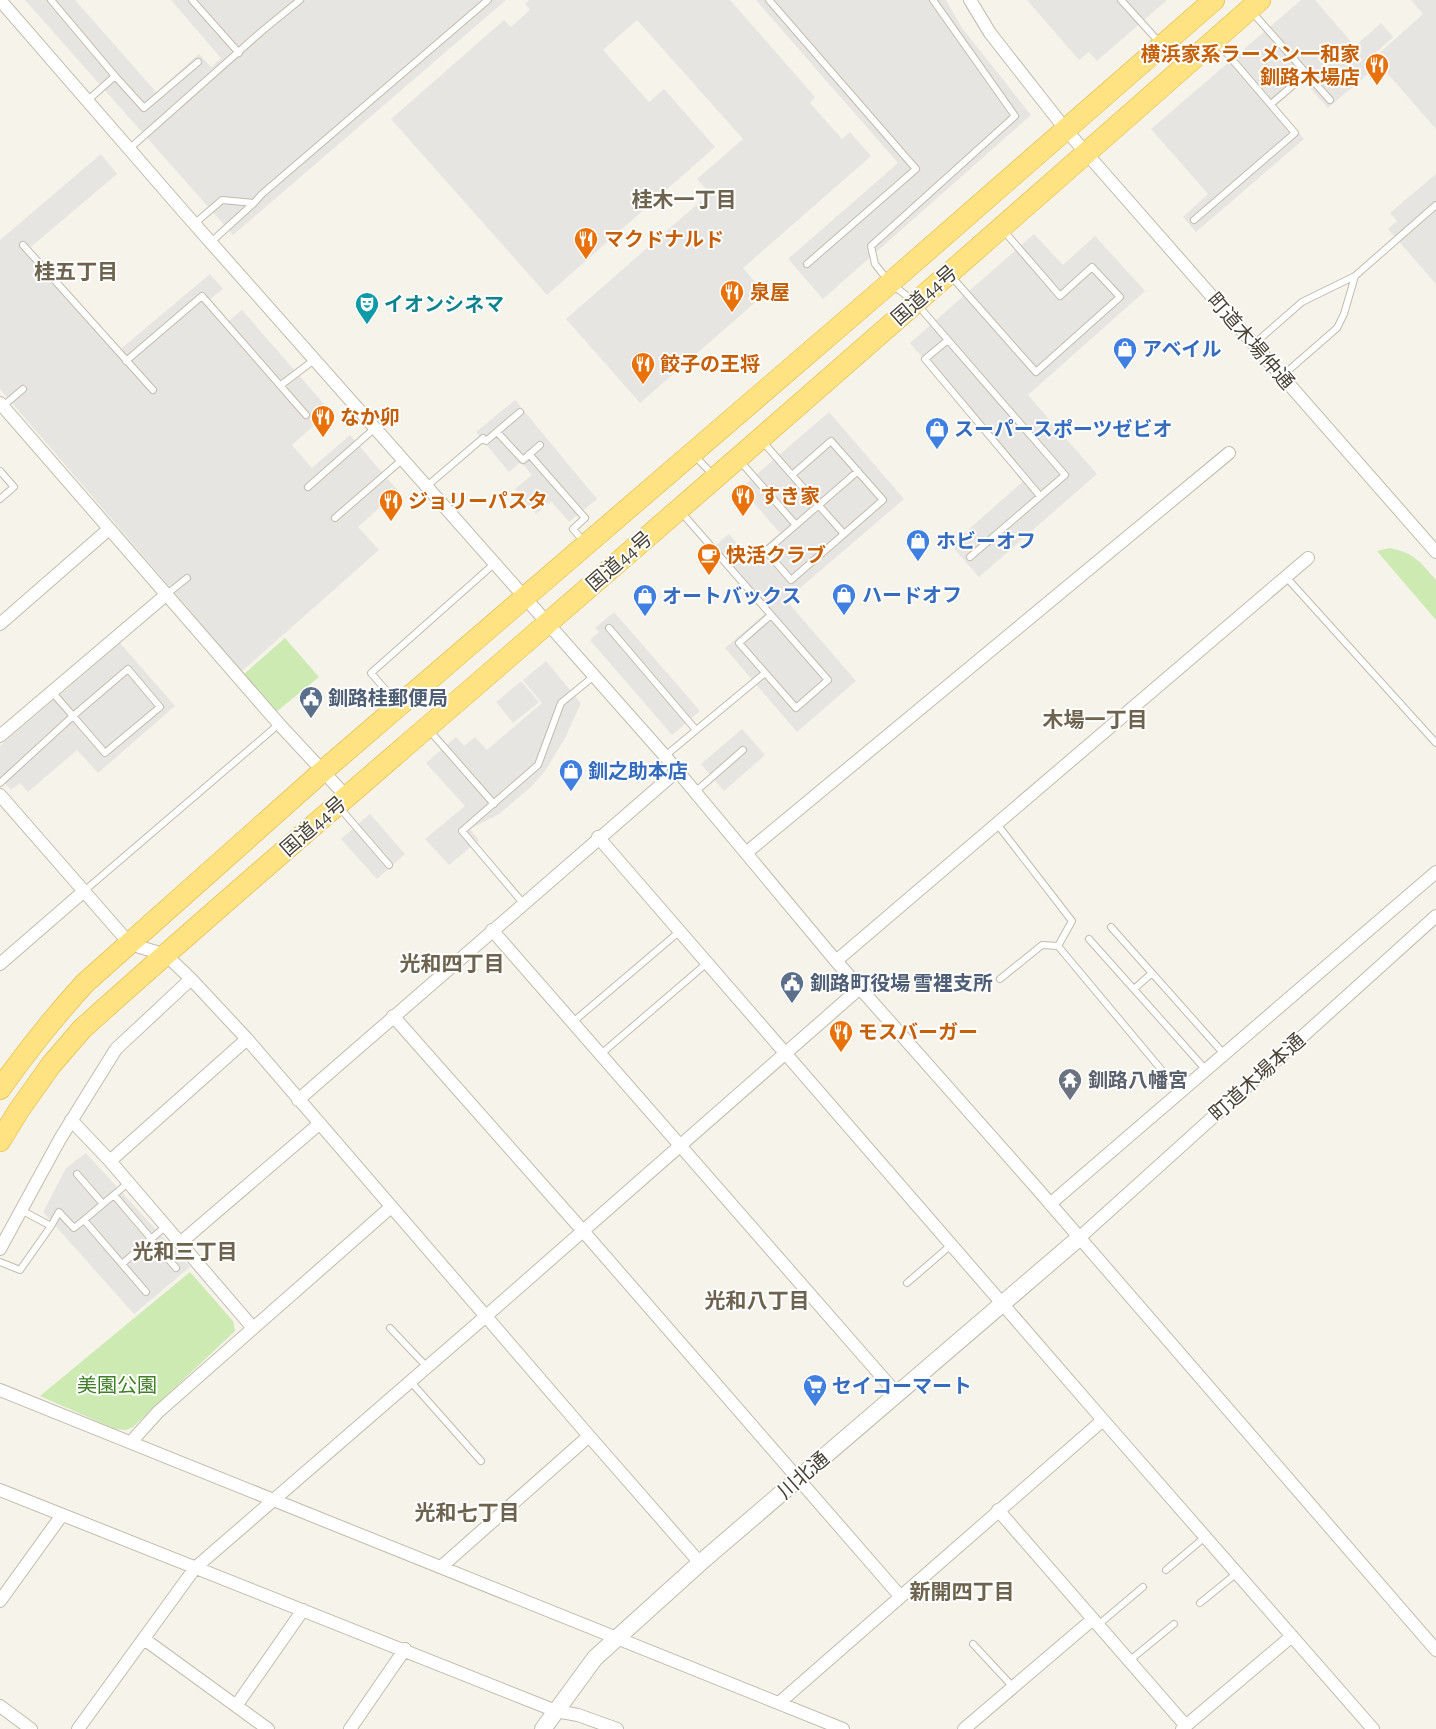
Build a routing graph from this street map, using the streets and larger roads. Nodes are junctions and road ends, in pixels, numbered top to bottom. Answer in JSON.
{"nodes":[{"id":1,"x":0,"y":0,"type":"edge"},
{"id":2,"x":970,"y":0,"type":"edge"},
{"id":3,"x":1254,"y":5,"type":"edge"},
{"id":4,"x":1207,"y":6,"type":"edge"},
{"id":5,"x":1218,"y":37,"type":"junction"},
{"id":6,"x":1066,"y":130,"type":"junction"},
{"id":7,"x":1086,"y":154,"type":"junction"},
{"id":8,"x":1,"y":404,"type":"edge"},
{"id":9,"x":1228,"y":453,"type":"dead end"},
{"id":10,"x":109,"y":529,"type":"junction"},
{"id":11,"x":1436,"y":552,"type":"edge"},
{"id":12,"x":1308,"y":558,"type":"dead end"},
{"id":13,"x":167,"y":594,"type":"junction"},
{"id":14,"x":525,"y":598,"type":"junction"},
{"id":15,"x":0,"y":624,"type":"edge"},
{"id":16,"x":548,"y":624,"type":"junction"},
{"id":17,"x":0,"y":736,"type":"edge"},
{"id":18,"x":323,"y":771,"type":"junction"},
{"id":19,"x":677,"y":771,"type":"junction"},
{"id":20,"x":0,"y":795,"type":"edge"},
{"id":21,"x":341,"y":800,"type":"junction"},
{"id":22,"x":598,"y":837,"type":"junction"},
{"id":23,"x":746,"y":853,"type":"junction"},
{"id":24,"x":1436,"y":872,"type":"edge"},
{"id":25,"x":84,"y":892,"type":"junction"},
{"id":26,"x":1436,"y":916,"type":"edge"},
{"id":27,"x":492,"y":930,"type":"junction"},
{"id":28,"x":130,"y":944,"type":"junction"},
{"id":29,"x":166,"y":954,"type":"junction"},
{"id":30,"x":836,"y":961,"type":"junction"},
{"id":31,"x":0,"y":964,"type":"edge"},
{"id":32,"x":191,"y":979,"type":"junction"},
{"id":33,"x":861,"y":987,"type":"junction"},
{"id":34,"x":393,"y":1016,"type":"junction"},
{"id":35,"x":247,"y":1039,"type":"junction"},
{"id":36,"x":786,"y":1054,"type":"junction"},
{"id":37,"x":0,"y":1089,"type":"edge"},
{"id":38,"x":298,"y":1100,"type":"junction"},
{"id":39,"x":71,"y":1120,"type":"junction"},
{"id":40,"x":319,"y":1124,"type":"junction"},
{"id":41,"x":0,"y":1141,"type":"edge"},
{"id":42,"x":681,"y":1145,"type":"junction"},
{"id":43,"x":110,"y":1161,"type":"junction"},
{"id":44,"x":1050,"y":1204,"type":"junction"},
{"id":45,"x":392,"y":1207,"type":"junction"},
{"id":46,"x":583,"y":1231,"type":"junction"},
{"id":47,"x":1079,"y":1238,"type":"junction"},
{"id":48,"x":180,"y":1243,"type":"junction"},
{"id":49,"x":0,"y":1249,"type":"edge"},
{"id":50,"x":1001,"y":1303,"type":"junction"},
{"id":51,"x":486,"y":1316,"type":"junction"},
{"id":52,"x":253,"y":1328,"type":"junction"},
{"id":53,"x":0,"y":1390,"type":"edge"},
{"id":54,"x":897,"y":1394,"type":"junction"},
{"id":55,"x":1103,"y":1420,"type":"junction"},
{"id":56,"x":589,"y":1436,"type":"junction"},
{"id":57,"x":131,"y":1442,"type":"junction"},
{"id":58,"x":798,"y":1479,"type":"junction"},
{"id":59,"x":0,"y":1490,"type":"edge"},
{"id":60,"x":273,"y":1501,"type":"junction"},
{"id":61,"x":998,"y":1510,"type":"junction"},
{"id":62,"x":62,"y":1515,"type":"junction"},
{"id":63,"x":700,"y":1562,"type":"junction"},
{"id":64,"x":441,"y":1566,"type":"junction"},
{"id":65,"x":195,"y":1568,"type":"junction"},
{"id":66,"x":900,"y":1596,"type":"junction"},
{"id":67,"x":0,"y":1600,"type":"edge"},
{"id":68,"x":304,"y":1610,"type":"junction"},
{"id":69,"x":1095,"y":1622,"type":"junction"},
{"id":70,"x":1292,"y":1636,"type":"junction"},
{"id":71,"x":617,"y":1638,"type":"junction"},
{"id":72,"x":144,"y":1639,"type":"junction"},
{"id":73,"x":406,"y":1650,"type":"junction"},
{"id":74,"x":1436,"y":1650,"type":"edge"},
{"id":75,"x":779,"y":1703,"type":"junction"},
{"id":76,"x":0,"y":1706,"type":"edge"},
{"id":77,"x":236,"y":1706,"type":"junction"},
{"id":78,"x":556,"y":1711,"type":"junction"},
{"id":79,"x":1184,"y":1728,"type":"edge"},
{"id":80,"x":31,"y":1729,"type":"edge"},
{"id":81,"x":78,"y":1729,"type":"edge"},
{"id":82,"x":268,"y":1729,"type":"edge"},
{"id":83,"x":350,"y":1729,"type":"edge"},
{"id":84,"x":543,"y":1729,"type":"edge"},
{"id":85,"x":617,"y":1729,"type":"edge"},
{"id":86,"x":843,"y":1729,"type":"edge"},
{"id":87,"x":964,"y":1729,"type":"edge"},
{"id":88,"x":1373,"y":1729,"type":"edge"}],
"edges":[{"from":1,"to":14,"type":"street"},
{"from":2,"to":6,"type":"street","name":"町道木場仲通"},
{"from":3,"to":5,"type":"highway","name":"国道44号"},
{"from":4,"to":5,"type":"highway"},
{"from":4,"to":6,"type":"highway","name":"国道44号"},
{"from":5,"to":7,"type":"highway","name":"国道44号"},
{"from":6,"to":7,"type":"street","name":"町道木場仲通"},
{"from":6,"to":14,"type":"highway","name":"国道44号"},
{"from":7,"to":11,"type":"street","name":"町道木場仲通"},
{"from":7,"to":16,"type":"highway","name":"国道44号"},
{"from":8,"to":10,"type":"street"},
{"from":9,"to":23,"type":"street"},
{"from":10,"to":13,"type":"street"},
{"from":10,"to":15,"type":"street"},
{"from":12,"to":30,"type":"street"},
{"from":13,"to":17,"type":"street"},
{"from":13,"to":18,"type":"street"},
{"from":14,"to":16,"type":"street"},
{"from":14,"to":18,"type":"highway","name":"国道44号"},
{"from":16,"to":19,"type":"street"},
{"from":16,"to":21,"type":"highway","name":"国道44号"},
{"from":18,"to":21,"type":"street"},
{"from":18,"to":28,"type":"highway","name":"国道44号"},
{"from":19,"to":22,"type":"street"},
{"from":19,"to":23,"type":"street"},
{"from":20,"to":25,"type":"street"},
{"from":21,"to":29,"type":"highway","name":"国道44号"},
{"from":22,"to":27,"type":"street"},
{"from":22,"to":36,"type":"street"},
{"from":23,"to":30,"type":"street"},
{"from":24,"to":44,"type":"street"},
{"from":25,"to":28,"type":"street"},
{"from":25,"to":31,"type":"street"},
{"from":26,"to":47,"type":"street","name":"町道木場本通"},
{"from":27,"to":34,"type":"street"},
{"from":27,"to":42,"type":"street"},
{"from":28,"to":29,"type":"street"},
{"from":28,"to":37,"type":"highway","name":"国道44号"},
{"from":29,"to":32,"type":"street"},
{"from":29,"to":41,"type":"highway","name":"国道44号"},
{"from":30,"to":33,"type":"street"},
{"from":32,"to":35,"type":"street"},
{"from":32,"to":39,"type":"street"},
{"from":33,"to":36,"type":"street"},
{"from":33,"to":44,"type":"street"},
{"from":34,"to":38,"type":"street"},
{"from":34,"to":46,"type":"street"},
{"from":35,"to":38,"type":"street"},
{"from":35,"to":43,"type":"street"},
{"from":36,"to":42,"type":"street"},
{"from":36,"to":50,"type":"street"},
{"from":38,"to":40,"type":"street"},
{"from":39,"to":43,"type":"street"},
{"from":39,"to":49,"type":"street"},
{"from":40,"to":45,"type":"street"},
{"from":40,"to":48,"type":"street"},
{"from":42,"to":46,"type":"street"},
{"from":42,"to":54,"type":"street"},
{"from":43,"to":48,"type":"street"},
{"from":44,"to":47,"type":"street"},
{"from":45,"to":51,"type":"street"},
{"from":45,"to":52,"type":"street"},
{"from":46,"to":51,"type":"street"},
{"from":46,"to":58,"type":"street"},
{"from":47,"to":50,"type":"street","name":"川北通"},
{"from":47,"to":74,"type":"street"},
{"from":48,"to":52,"type":"street"},
{"from":50,"to":54,"type":"street","name":"川北通"},
{"from":50,"to":55,"type":"street"},
{"from":51,"to":56,"type":"street"},
{"from":51,"to":60,"type":"street"},
{"from":52,"to":57,"type":"street"},
{"from":53,"to":57,"type":"street"},
{"from":54,"to":58,"type":"street","name":"川北通"},
{"from":55,"to":61,"type":"street"},
{"from":55,"to":70,"type":"street"},
{"from":56,"to":63,"type":"street"},
{"from":56,"to":64,"type":"street"},
{"from":57,"to":60,"type":"street"},
{"from":58,"to":63,"type":"street","name":"川北通"},
{"from":58,"to":66,"type":"street"},
{"from":59,"to":62,"type":"street"},
{"from":60,"to":64,"type":"street"},
{"from":60,"to":65,"type":"street"},
{"from":61,"to":66,"type":"street"},
{"from":61,"to":69,"type":"street"},
{"from":62,"to":65,"type":"street"},
{"from":62,"to":67,"type":"street"},
{"from":63,"to":71,"type":"street","name":"川北通"},
{"from":64,"to":71,"type":"street"},
{"from":65,"to":68,"type":"street"},
{"from":65,"to":72,"type":"street"},
{"from":66,"to":75,"type":"street"},
{"from":68,"to":73,"type":"street"},
{"from":68,"to":77,"type":"street"},
{"from":69,"to":79,"type":"street"},
{"from":69,"to":87,"type":"street"},
{"from":70,"to":79,"type":"street"},
{"from":70,"to":88,"type":"street"},
{"from":71,"to":75,"type":"street"},
{"from":71,"to":78,"type":"street","name":"川北通"},
{"from":72,"to":77,"type":"street"},
{"from":72,"to":81,"type":"street"},
{"from":73,"to":78,"type":"street"},
{"from":73,"to":83,"type":"street"},
{"from":75,"to":86,"type":"street"},
{"from":76,"to":80,"type":"street"},
{"from":77,"to":82,"type":"street"},
{"from":78,"to":84,"type":"street","name":"川北通"},
{"from":78,"to":85,"type":"street"}]}
